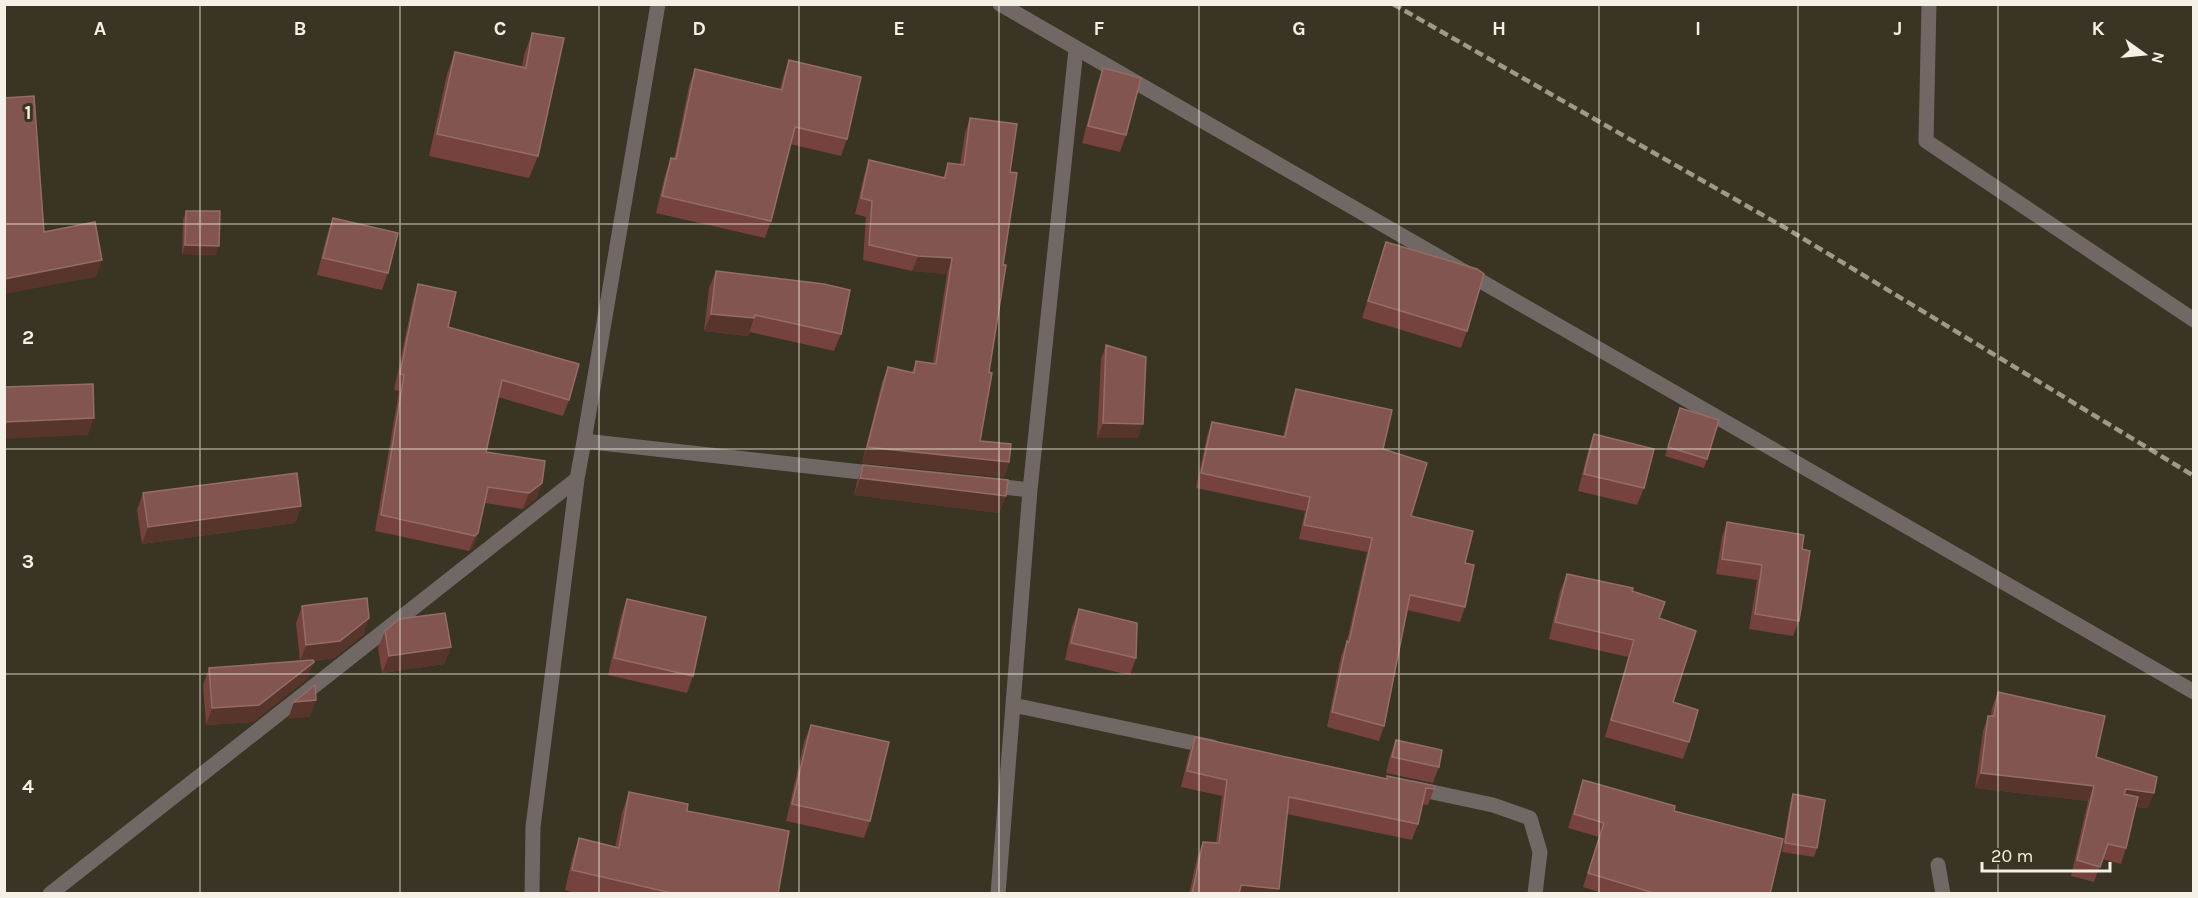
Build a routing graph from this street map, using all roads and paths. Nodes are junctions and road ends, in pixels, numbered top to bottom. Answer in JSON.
{"nodes":[{"id":1,"x":658,"y":4,"type":"edge"},
{"id":2,"x":1000,"y":4,"type":"edge"},
{"id":3,"x":1929,"y":4,"type":"edge"},
{"id":4,"x":1076,"y":50,"type":"junction"},
{"id":5,"x":2193,"y":320,"type":"edge"},
{"id":6,"x":584,"y":441,"type":"junction"},
{"id":7,"x":892,"y":476,"type":"edge"},
{"id":8,"x":577,"y":479,"type":"junction"},
{"id":9,"x":973,"y":484,"type":"edge"},
{"id":10,"x":1030,"y":489,"type":"junction"},
{"id":11,"x":2193,"y":692,"type":"edge"},
{"id":12,"x":1013,"y":705,"type":"junction"},
{"id":13,"x":1224,"y":749,"type":"edge"},
{"id":14,"x":1400,"y":785,"type":"edge"},
{"id":15,"x":1938,"y":865,"type":"dead end"},
{"id":16,"x":50,"y":894,"type":"edge"},
{"id":17,"x":532,"y":894,"type":"edge"},
{"id":18,"x":998,"y":894,"type":"edge"},
{"id":19,"x":1536,"y":894,"type":"edge"},
{"id":20,"x":1943,"y":894,"type":"edge"}],
"edges":[{"from":1,"to":6,"type":"street"},
{"from":2,"to":4,"type":"street"},
{"from":3,"to":5,"type":"street"},
{"from":4,"to":10,"type":"street"},
{"from":4,"to":11,"type":"street"},
{"from":6,"to":7,"type":"street"},
{"from":6,"to":8,"type":"street"},
{"from":8,"to":16,"type":"street"},
{"from":8,"to":17,"type":"street"},
{"from":9,"to":10,"type":"street"},
{"from":10,"to":12,"type":"street"},
{"from":12,"to":13,"type":"street"},
{"from":12,"to":18,"type":"street"},
{"from":14,"to":19,"type":"street"},
{"from":15,"to":20,"type":"street"}]}
